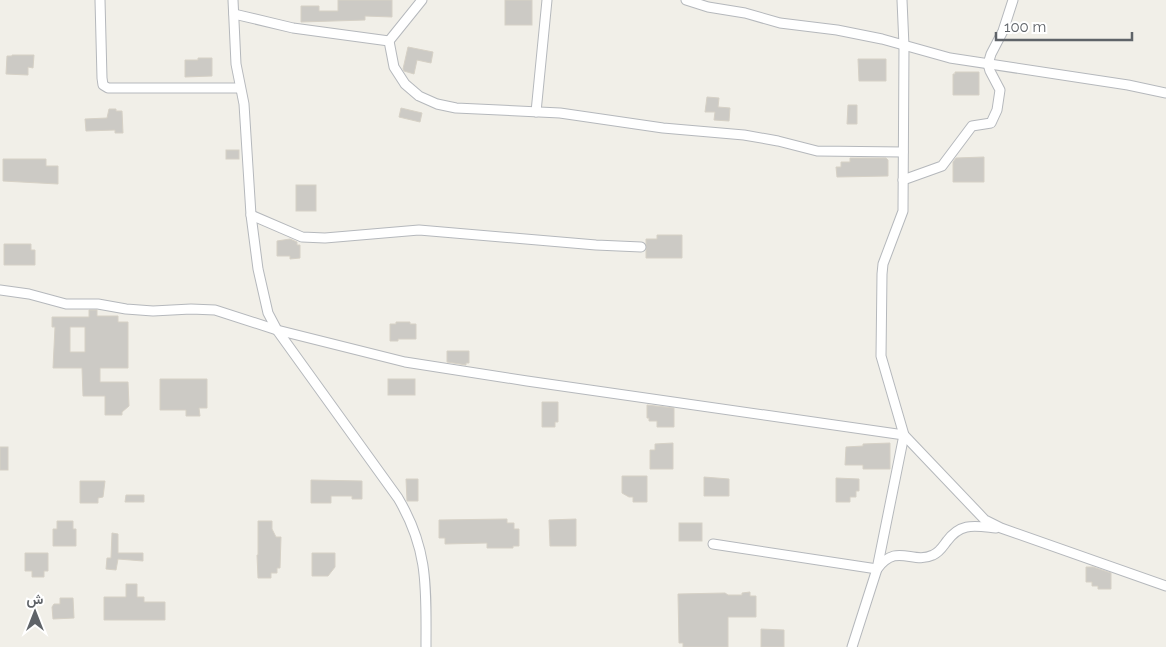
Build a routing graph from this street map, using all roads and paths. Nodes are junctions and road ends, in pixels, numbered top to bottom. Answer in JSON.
{"nodes":[{"id":1,"x":100,"y":0,"type":"edge"},
{"id":2,"x":233,"y":0,"type":"edge"},
{"id":3,"x":422,"y":0,"type":"edge"},
{"id":4,"x":547,"y":0,"type":"edge"},
{"id":5,"x":686,"y":0,"type":"edge"},
{"id":6,"x":902,"y":0,"type":"edge"},
{"id":7,"x":1013,"y":0,"type":"edge"},
{"id":8,"x":234,"y":14,"type":"junction"},
{"id":9,"x":389,"y":41,"type":"junction"},
{"id":10,"x":904,"y":46,"type":"junction"},
{"id":11,"x":988,"y":64,"type":"junction"},
{"id":12,"x":240,"y":88,"type":"junction"},
{"id":13,"x":1166,"y":93,"type":"edge"},
{"id":14,"x":536,"y":112,"type":"junction"},
{"id":15,"x":903,"y":152,"type":"junction"},
{"id":16,"x":903,"y":180,"type":"junction"},
{"id":17,"x":251,"y":215,"type":"junction"},
{"id":18,"x":641,"y":247,"type":"dead end"},
{"id":19,"x":0,"y":290,"type":"edge"},
{"id":20,"x":277,"y":330,"type":"junction"},
{"id":21,"x":904,"y":435,"type":"junction"},
{"id":22,"x":1000,"y":528,"type":"junction"},
{"id":23,"x":713,"y":544,"type":"dead end"},
{"id":24,"x":877,"y":570,"type":"junction"},
{"id":25,"x":1166,"y":586,"type":"edge"},
{"id":26,"x":426,"y":647,"type":"edge"},
{"id":27,"x":852,"y":647,"type":"edge"}],
"edges":[{"from":1,"to":12,"type":"street"},
{"from":2,"to":8,"type":"street"},
{"from":3,"to":9,"type":"street"},
{"from":4,"to":14,"type":"street"},
{"from":5,"to":10,"type":"street"},
{"from":6,"to":10,"type":"street"},
{"from":7,"to":11,"type":"street"},
{"from":8,"to":9,"type":"street"},
{"from":8,"to":12,"type":"street"},
{"from":9,"to":14,"type":"street"},
{"from":10,"to":11,"type":"street"},
{"from":10,"to":15,"type":"street"},
{"from":11,"to":13,"type":"street"},
{"from":11,"to":16,"type":"street"},
{"from":12,"to":17,"type":"street"},
{"from":14,"to":15,"type":"street"},
{"from":15,"to":16,"type":"street"},
{"from":16,"to":21,"type":"street"},
{"from":17,"to":18,"type":"street"},
{"from":17,"to":20,"type":"street"},
{"from":19,"to":20,"type":"street"},
{"from":20,"to":21,"type":"street"},
{"from":20,"to":26,"type":"street"},
{"from":21,"to":22,"type":"street"},
{"from":21,"to":24,"type":"street"},
{"from":22,"to":24,"type":"street"},
{"from":22,"to":25,"type":"street"},
{"from":23,"to":24,"type":"street"},
{"from":24,"to":27,"type":"street"}]}
